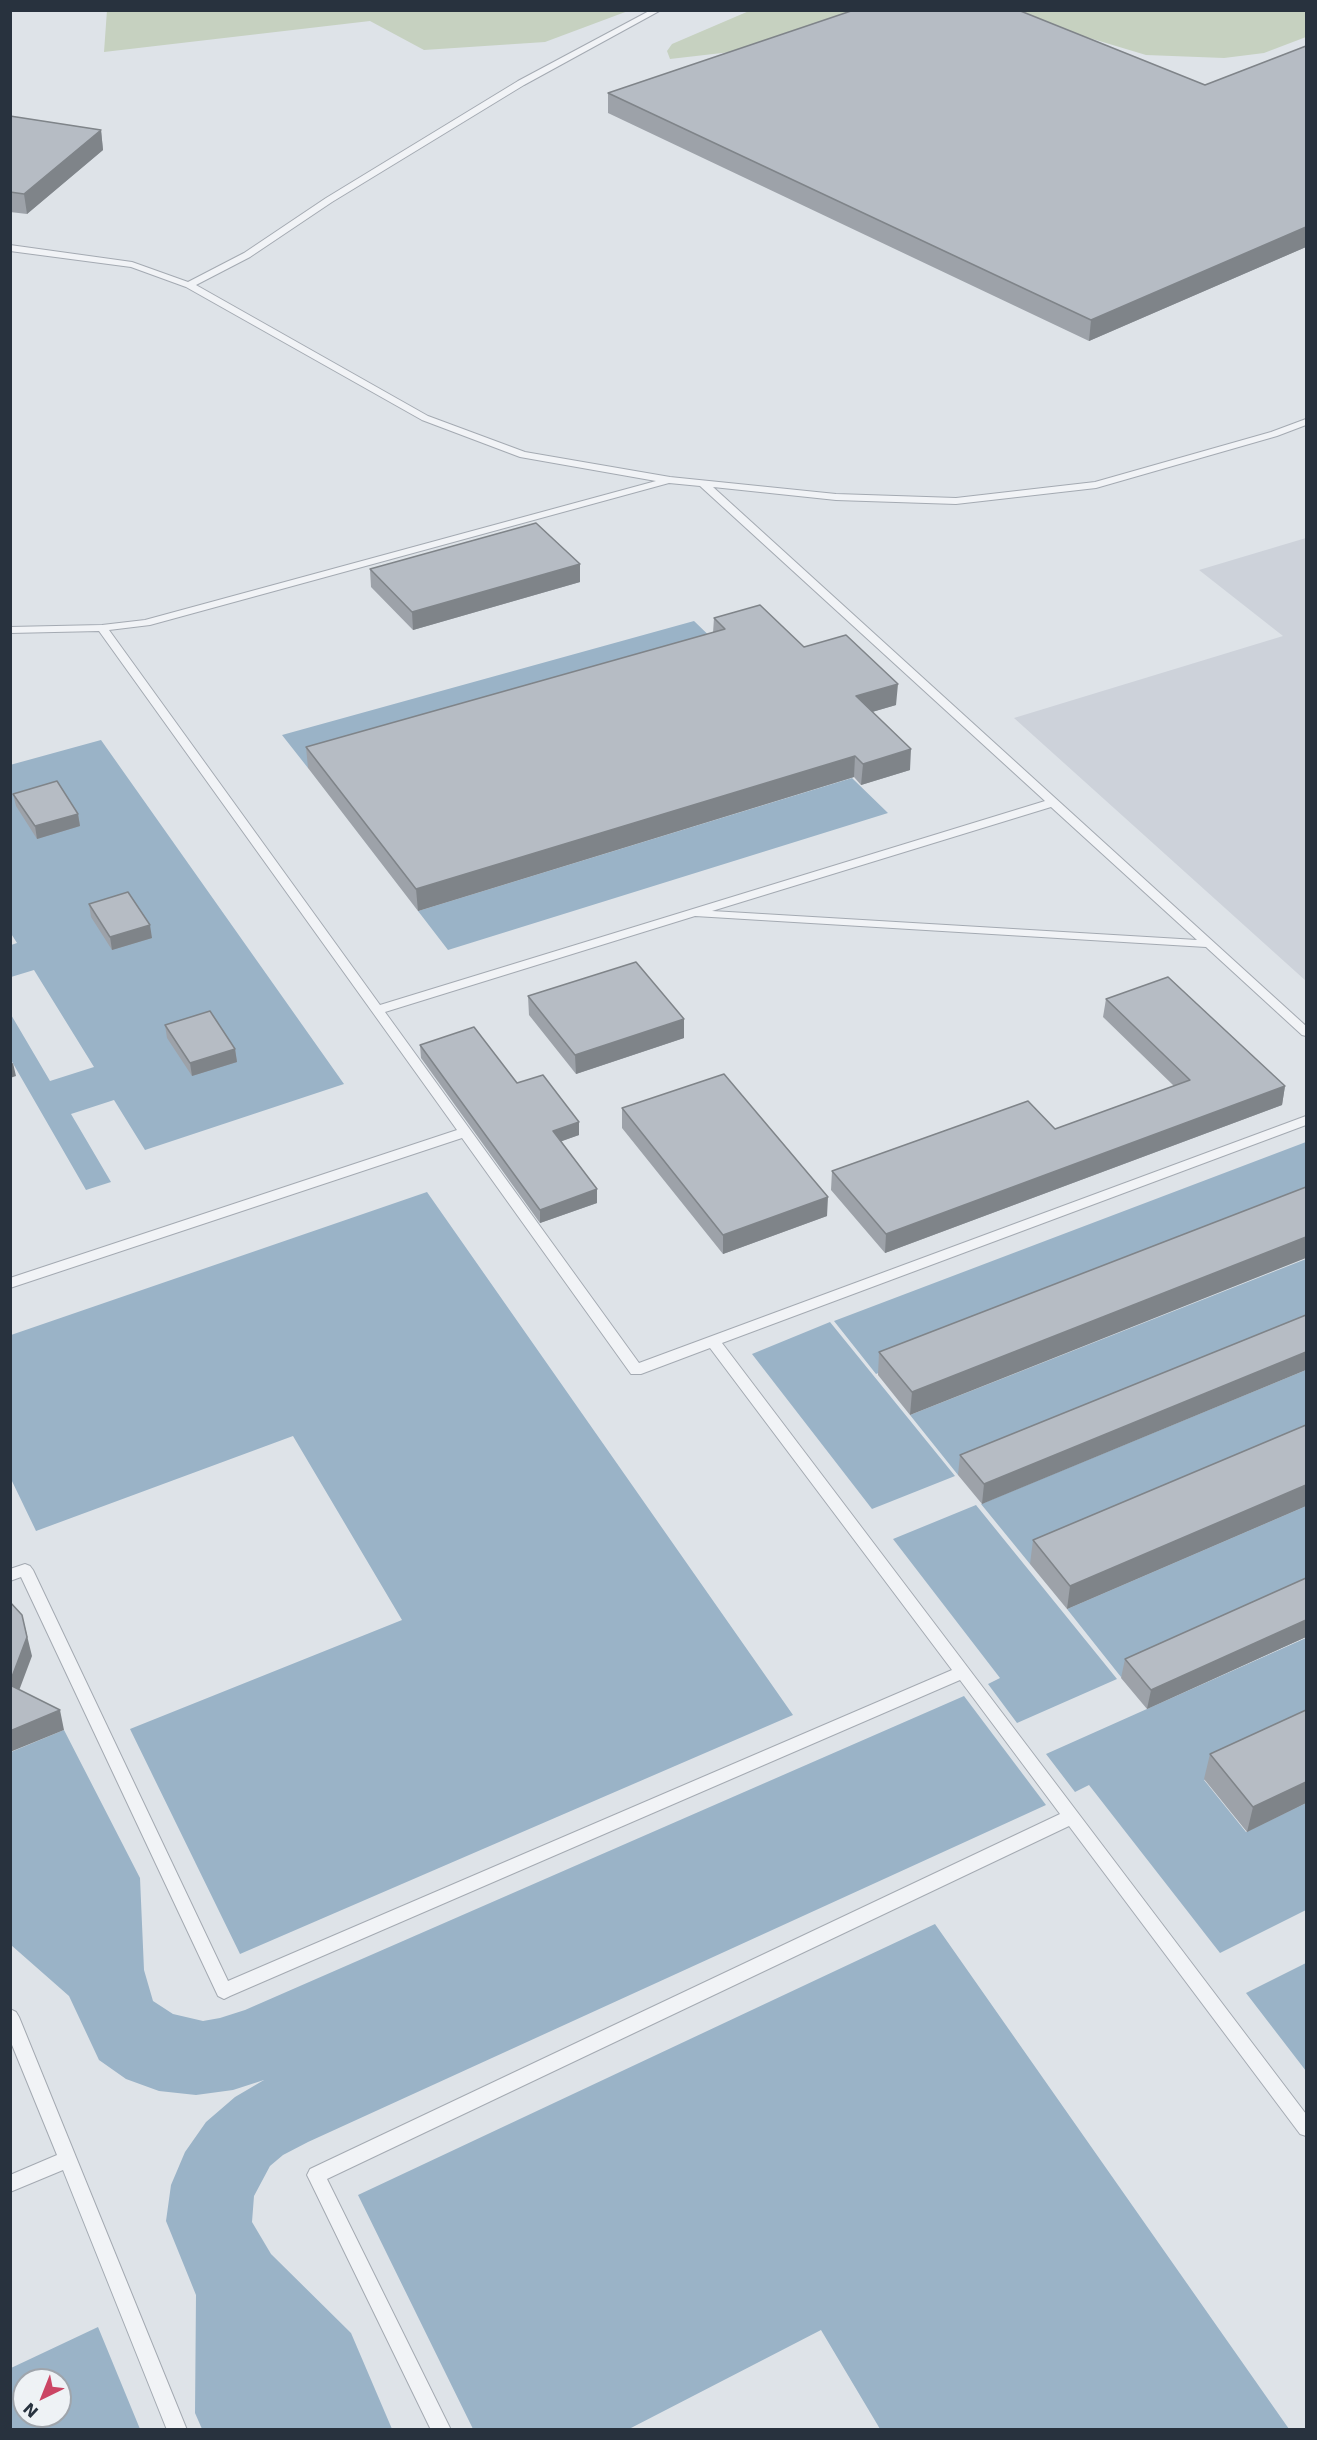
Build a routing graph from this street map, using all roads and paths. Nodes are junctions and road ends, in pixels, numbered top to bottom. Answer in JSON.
{"nodes":[{"id":1,"x":658,"y":10,"type":"edge"},
{"id":2,"x":10,"y":248,"type":"edge"},
{"id":3,"x":189,"y":285,"type":"junction"},
{"id":4,"x":1306,"y":422,"type":"edge"},
{"id":5,"x":670,"y":480,"type":"junction"},
{"id":6,"x":701,"y":482,"type":"junction"},
{"id":7,"x":102,"y":628,"type":"junction"},
{"id":8,"x":10,"y":630,"type":"edge"},
{"id":9,"x":1054,"y":802,"type":"junction"},
{"id":10,"x":690,"y":914,"type":"junction"},
{"id":11,"x":1210,"y":944,"type":"junction"},
{"id":12,"x":377,"y":1010,"type":"junction"},
{"id":13,"x":1306,"y":1032,"type":"edge"},
{"id":14,"x":1306,"y":1120,"type":"edge"},
{"id":15,"x":465,"y":1132,"type":"junction"},
{"id":16,"x":10,"y":1283,"type":"edge"},
{"id":17,"x":713,"y":1341,"type":"junction"},
{"id":18,"x":10,"y":1575,"type":"edge"},
{"id":19,"x":963,"y":1672,"type":"junction"},
{"id":20,"x":1071,"y":1817,"type":"junction"},
{"id":21,"x":10,"y":2017,"type":"edge"},
{"id":22,"x":1306,"y":2128,"type":"edge"},
{"id":23,"x":68,"y":2158,"type":"junction"},
{"id":24,"x":10,"y":2184,"type":"edge"},
{"id":25,"x":177,"y":2430,"type":"edge"},
{"id":26,"x":441,"y":2430,"type":"edge"}],
"edges":[{"from":1,"to":3,"type":"lane"},
{"from":2,"to":3,"type":"lane"},
{"from":3,"to":5,"type":"lane"},
{"from":4,"to":6,"type":"lane"},
{"from":5,"to":6,"type":"lane"},
{"from":5,"to":7,"type":"lane"},
{"from":6,"to":9,"type":"lane"},
{"from":7,"to":8,"type":"lane"},
{"from":7,"to":12,"type":"lane"},
{"from":9,"to":10,"type":"lane"},
{"from":9,"to":11,"type":"lane"},
{"from":10,"to":11,"type":"lane"},
{"from":10,"to":12,"type":"lane"},
{"from":11,"to":13,"type":"lane"},
{"from":12,"to":15,"type":"lane"},
{"from":14,"to":17,"type":"lane"},
{"from":15,"to":16,"type":"lane"},
{"from":15,"to":17,"type":"lane"},
{"from":17,"to":19,"type":"lane"},
{"from":18,"to":19,"type":"lane"},
{"from":19,"to":20,"type":"lane"},
{"from":20,"to":22,"type":"lane"},
{"from":20,"to":26,"type":"lane"},
{"from":21,"to":23,"type":"lane"},
{"from":23,"to":24,"type":"lane"},
{"from":23,"to":25,"type":"lane"}]}
